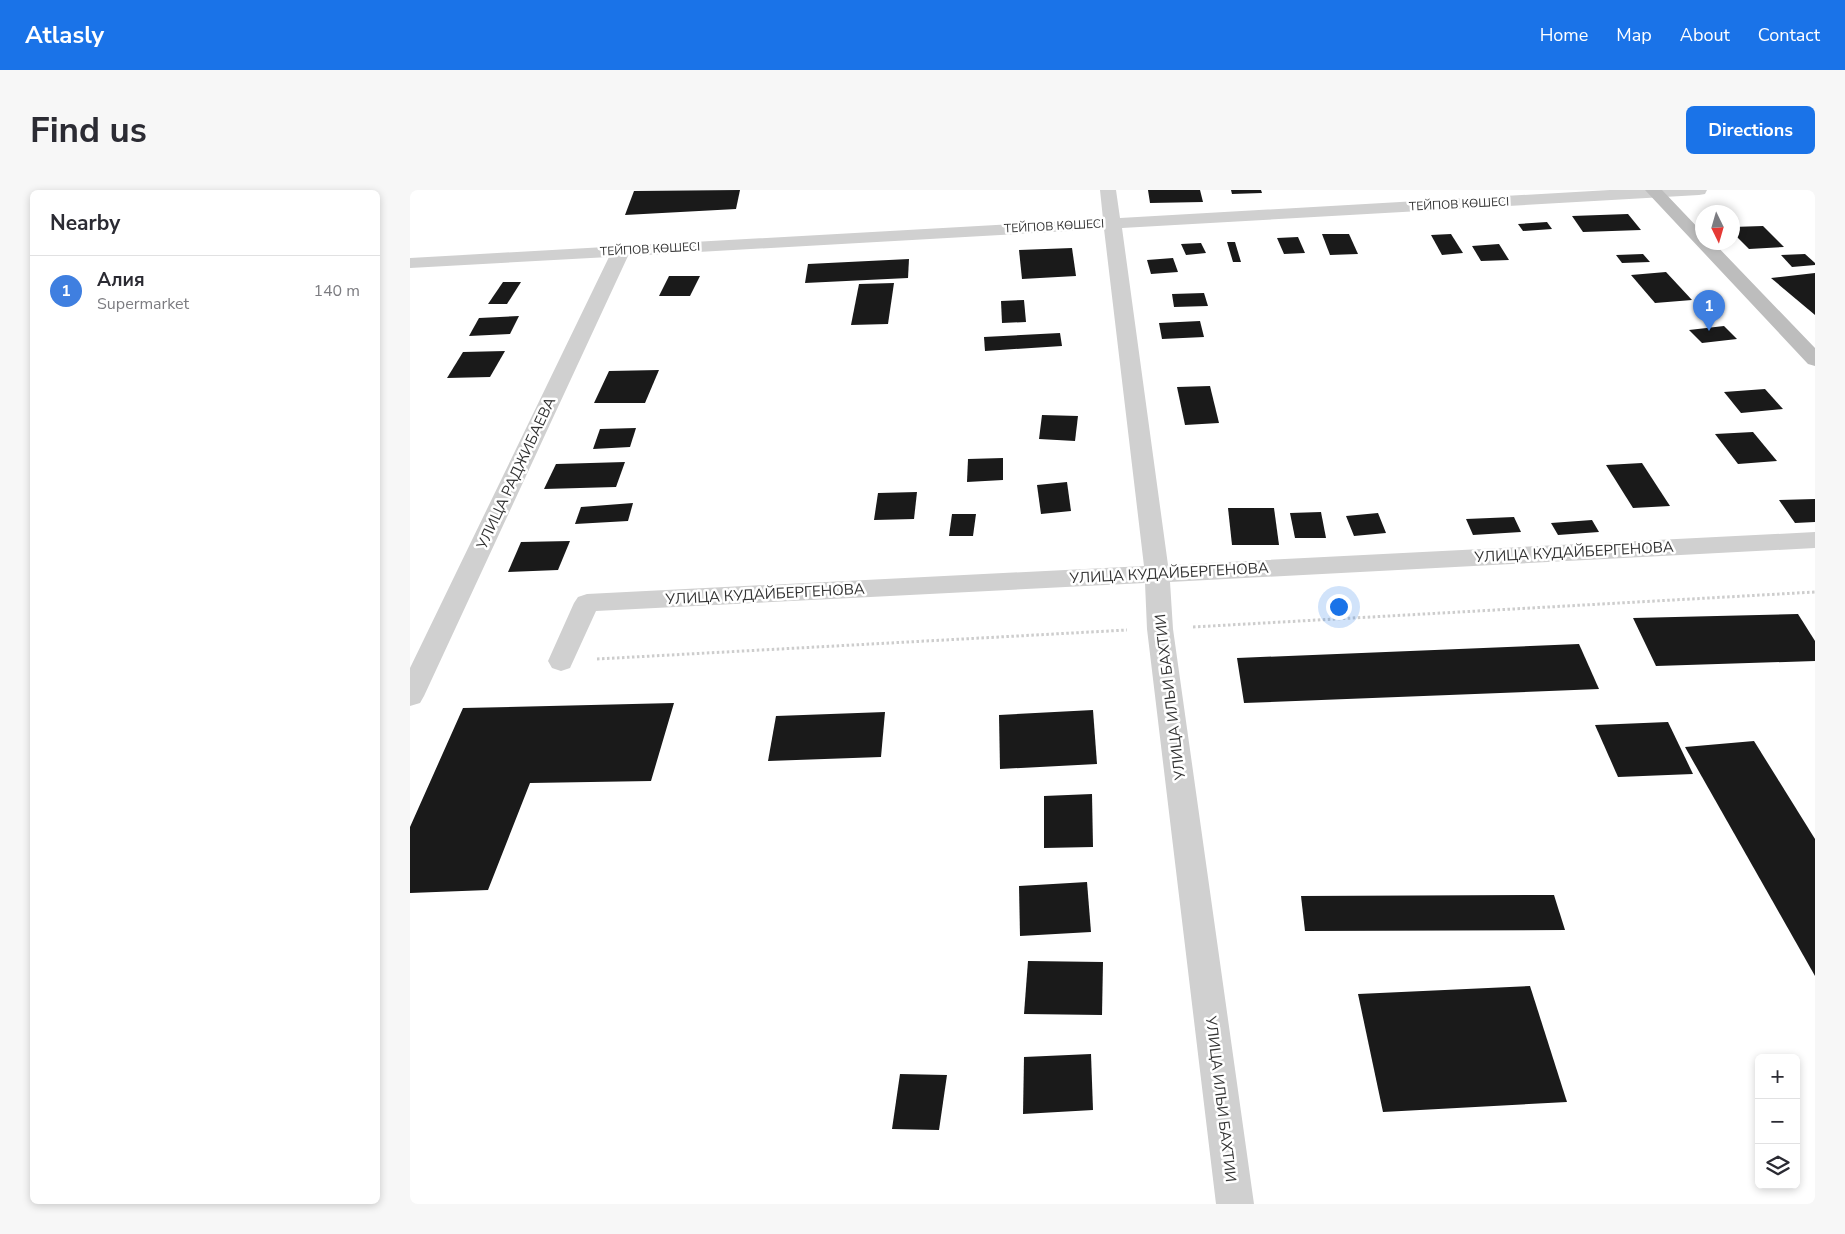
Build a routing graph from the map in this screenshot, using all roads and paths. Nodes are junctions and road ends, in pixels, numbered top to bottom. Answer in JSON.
{"nodes":[{"id":1,"x":1108,"y":190,"type":"edge"},
{"id":2,"x":1699,"y":190,"type":"edge"},
{"id":3,"x":1654,"y":192,"type":"edge"},
{"id":4,"x":1112,"y":223,"type":"junction"},
{"id":5,"x":1695,"y":234,"type":"edge"},
{"id":6,"x":1711,"y":250,"type":"edge"},
{"id":7,"x":621,"y":251,"type":"junction"},
{"id":8,"x":410,"y":263,"type":"edge"},
{"id":9,"x":1815,"y":360,"type":"edge"},
{"id":10,"x":1815,"y":540,"type":"edge"},
{"id":11,"x":1157,"y":574,"type":"junction"},
{"id":12,"x":561,"y":661,"type":"dead end"},
{"id":13,"x":410,"y":696,"type":"edge"},
{"id":14,"x":1235,"y":1204,"type":"edge"}],
"edges":[{"from":1,"to":4,"type":"street","name":"УЛИЦА ИЛЬИ БАХТИИ"},
{"from":2,"to":3,"type":"street","name":"ТЕЙПОВ КӨШЕСІ"},
{"from":3,"to":4,"type":"street","name":"ТЕЙПОВ КӨШЕСІ"},
{"from":3,"to":5,"type":"main road"},
{"from":4,"to":7,"type":"street","name":"ТЕЙПОВ КӨШЕСІ"},
{"from":4,"to":11,"type":"street","name":"УЛИЦА ИЛЬИ БАХТИИ"},
{"from":6,"to":9,"type":"main road"},
{"from":7,"to":8,"type":"street","name":"ТЕЙПОВ КӨШЕСІ"},
{"from":7,"to":13,"type":"street","name":"УЛИЦА РАДЖИБАЕВА"},
{"from":10,"to":11,"type":"street","name":"УЛИЦА КУДАЙБЕРГЕНОВА"},
{"from":11,"to":12,"type":"street","name":"УЛИЦА КУДАЙБЕРГЕНОВА"},
{"from":11,"to":14,"type":"street","name":"УЛИЦА ИЛЬИ БАХТИИ"}]}
